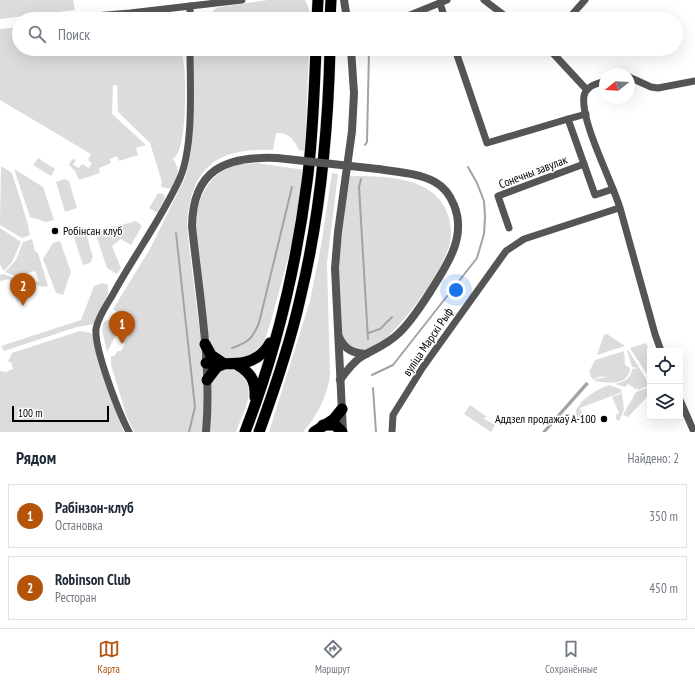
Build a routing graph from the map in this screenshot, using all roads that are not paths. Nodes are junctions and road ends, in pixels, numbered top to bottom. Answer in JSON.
{"nodes":[{"id":1,"x":242,"y":0,"type":"edge"},
{"id":2,"x":318,"y":0,"type":"edge"},
{"id":3,"x":331,"y":0,"type":"edge"},
{"id":4,"x":344,"y":0,"type":"edge"},
{"id":5,"x":447,"y":0,"type":"edge"},
{"id":6,"x":484,"y":0,"type":"edge"},
{"id":7,"x":585,"y":0,"type":"edge"},
{"id":8,"x":440,"y":3,"type":"junction"},
{"id":9,"x":190,"y":6,"type":"junction"},
{"id":10,"x":126,"y":12,"type":"edge"},
{"id":11,"x":190,"y":12,"type":"edge"},
{"id":12,"x":317,"y":12,"type":"edge"},
{"id":13,"x":330,"y":12,"type":"edge"},
{"id":14,"x":346,"y":12,"type":"edge"},
{"id":15,"x":418,"y":12,"type":"edge"},
{"id":16,"x":443,"y":12,"type":"edge"},
{"id":17,"x":500,"y":12,"type":"edge"},
{"id":18,"x":574,"y":12,"type":"edge"},
{"id":19,"x":190,"y":56,"type":"edge"},
{"id":20,"x":316,"y":56,"type":"edge"},
{"id":21,"x":330,"y":56,"type":"edge"},
{"id":22,"x":351,"y":56,"type":"edge"},
{"id":23,"x":457,"y":56,"type":"edge"},
{"id":24,"x":555,"y":56,"type":"edge"},
{"id":25,"x":635,"y":80,"type":"edge"},
{"id":26,"x":695,"y":82,"type":"edge"},
{"id":27,"x":599,"y":83,"type":"edge"},
{"id":28,"x":587,"y":90,"type":"junction"},
{"id":29,"x":586,"y":114,"type":"junction"},
{"id":30,"x":568,"y":119,"type":"junction"},
{"id":31,"x":584,"y":164,"type":"junction"},
{"id":32,"x":613,"y":189,"type":"junction"},
{"id":33,"x":619,"y":208,"type":"junction"},
{"id":34,"x":509,"y":228,"type":"dead end"},
{"id":35,"x":279,"y":325,"type":"junction"},
{"id":36,"x":337,"y":333,"type":"junction"},
{"id":37,"x":205,"y":344,"type":"junction"},
{"id":38,"x":660,"y":348,"type":"edge"},
{"id":39,"x":366,"y":354,"type":"junction"},
{"id":40,"x":339,"y":356,"type":"junction"},
{"id":41,"x":206,"y":363,"type":"junction"},
{"id":42,"x":224,"y":364,"type":"junction"},
{"id":43,"x":236,"y":364,"type":"junction"},
{"id":44,"x":207,"y":380,"type":"junction"},
{"id":45,"x":340,"y":380,"type":"junction"},
{"id":46,"x":683,"y":407,"type":"edge"},
{"id":47,"x":254,"y":408,"type":"junction"},
{"id":48,"x":342,"y":409,"type":"junction"},
{"id":49,"x":323,"y":425,"type":"junction"},
{"id":50,"x":129,"y":432,"type":"edge"},
{"id":51,"x":206,"y":432,"type":"edge"},
{"id":52,"x":245,"y":432,"type":"edge"},
{"id":53,"x":259,"y":432,"type":"edge"},
{"id":54,"x":314,"y":432,"type":"edge"},
{"id":55,"x":343,"y":432,"type":"edge"},
{"id":56,"x":392,"y":432,"type":"edge"},
{"id":57,"x":694,"y":432,"type":"edge"}],
"edges":[{"from":1,"to":9,"type":"street"},
{"from":2,"to":12,"type":"highway"},
{"from":3,"to":13,"type":"highway"},
{"from":4,"to":14,"type":"street"},
{"from":5,"to":8,"type":"street"},
{"from":6,"to":17,"type":"street"},
{"from":7,"to":18,"type":"street"},
{"from":8,"to":15,"type":"street"},
{"from":8,"to":16,"type":"street"},
{"from":9,"to":10,"type":"street"},
{"from":9,"to":11,"type":"street"},
{"from":19,"to":50,"type":"street"},
{"from":20,"to":35,"type":"highway"},
{"from":21,"to":53,"type":"highway"},
{"from":22,"to":36,"type":"street"},
{"from":23,"to":30,"type":"street"},
{"from":24,"to":28,"type":"street"},
{"from":25,"to":26,"type":"street"},
{"from":27,"to":28,"type":"street"},
{"from":28,"to":29,"type":"street"},
{"from":29,"to":30,"type":"street"},
{"from":29,"to":32,"type":"street"},
{"from":30,"to":31,"type":"street"},
{"from":31,"to":32,"type":"street"},
{"from":31,"to":34,"type":"street","name":"Сонечны завулак"},
{"from":32,"to":33,"type":"street"},
{"from":33,"to":38,"type":"street"},
{"from":33,"to":56,"type":"street","name":"вуліца Марскі Рыф"},
{"from":35,"to":43,"type":"highway"},
{"from":35,"to":47,"type":"highway"},
{"from":36,"to":39,"type":"street"},
{"from":36,"to":40,"type":"street"},
{"from":37,"to":39,"type":"street","bridge":true},
{"from":37,"to":41,"type":"street"},
{"from":37,"to":42,"type":"highway"},
{"from":39,"to":40,"type":"street"},
{"from":39,"to":45,"type":"street"},
{"from":40,"to":45,"type":"street"},
{"from":41,"to":42,"type":"highway"},
{"from":41,"to":44,"type":"street"},
{"from":42,"to":43,"type":"highway"},
{"from":42,"to":44,"type":"highway"},
{"from":43,"to":47,"type":"highway"},
{"from":44,"to":51,"type":"street"},
{"from":45,"to":48,"type":"street"},
{"from":46,"to":57,"type":"street"},
{"from":47,"to":52,"type":"highway"},
{"from":48,"to":49,"type":"highway"},
{"from":48,"to":55,"type":"street"},
{"from":49,"to":54,"type":"highway"},
{"from":49,"to":55,"type":"highway"}]}
